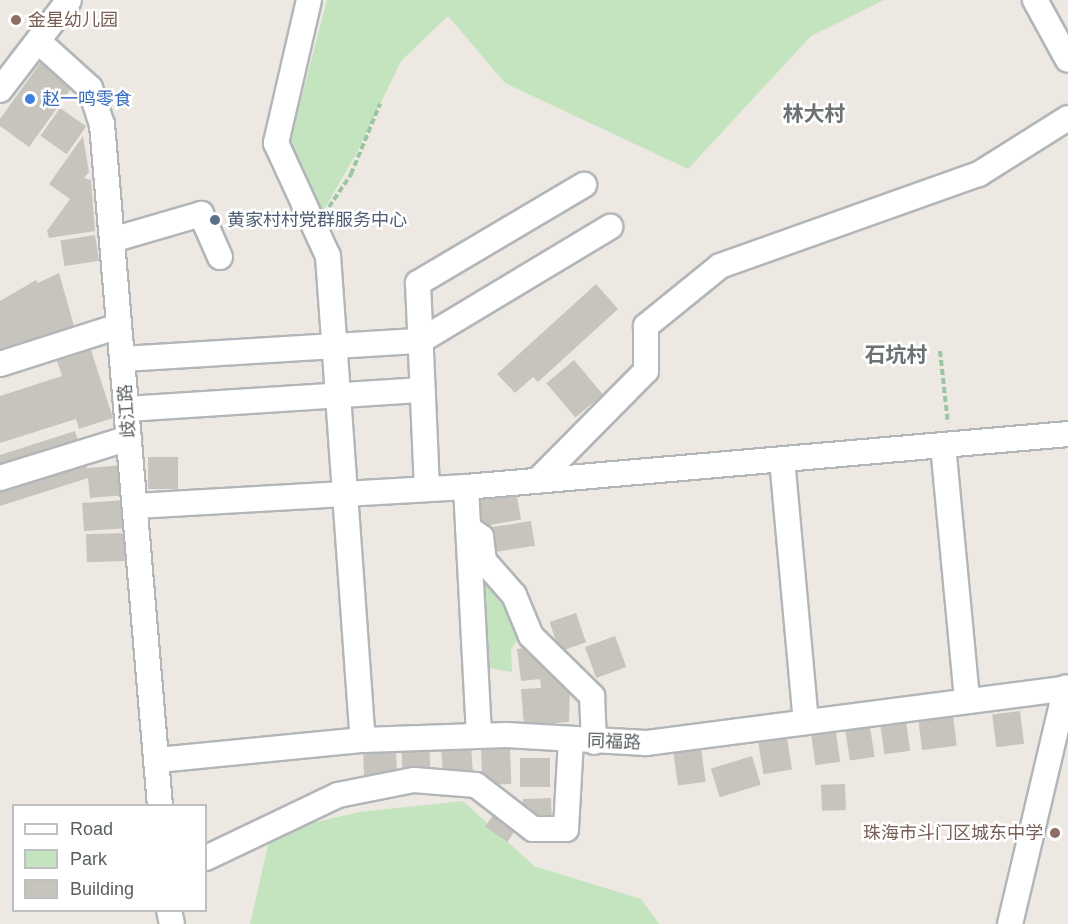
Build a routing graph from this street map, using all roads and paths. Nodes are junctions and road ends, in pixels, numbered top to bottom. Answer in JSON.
{"nodes":[{"id":1,"x":69,"y":0,"type":"edge"},
{"id":2,"x":309,"y":0,"type":"edge"},
{"id":3,"x":1035,"y":0,"type":"edge"},
{"id":4,"x":38,"y":41,"type":"junction"},
{"id":5,"x":1068,"y":60,"type":"edge"},
{"id":6,"x":0,"y":90,"type":"edge"},
{"id":7,"x":380,"y":104,"type":"dead end"},
{"id":8,"x":1068,"y":118,"type":"edge"},
{"id":9,"x":584,"y":184,"type":"dead end"},
{"id":10,"x":314,"y":227,"type":"junction"},
{"id":11,"x":610,"y":227,"type":"dead end"},
{"id":12,"x":112,"y":240,"type":"junction"},
{"id":13,"x":220,"y":257,"type":"dead end"},
{"id":14,"x":119,"y":326,"type":"junction"},
{"id":15,"x":420,"y":341,"type":"junction"},
{"id":16,"x":335,"y":346,"type":"junction"},
{"id":17,"x":940,"y":351,"type":"dead end"},
{"id":18,"x":123,"y":359,"type":"junction"},
{"id":19,"x":0,"y":364,"type":"edge"},
{"id":20,"x":422,"y":390,"type":"junction"},
{"id":21,"x":338,"y":396,"type":"junction"},
{"id":22,"x":127,"y":409,"type":"junction"},
{"id":23,"x":1068,"y":434,"type":"edge"},
{"id":24,"x":129,"y":438,"type":"junction"},
{"id":25,"x":947,"y":445,"type":"junction"},
{"id":26,"x":782,"y":459,"type":"junction"},
{"id":27,"x":0,"y":478,"type":"edge"},
{"id":28,"x":537,"y":481,"type":"junction"},
{"id":29,"x":466,"y":487,"type":"junction"},
{"id":30,"x":427,"y":489,"type":"junction"},
{"id":31,"x":345,"y":494,"type":"junction"},
{"id":32,"x":135,"y":506,"type":"junction"},
{"id":33,"x":468,"y":528,"type":"junction"},
{"id":34,"x":1067,"y":688,"type":"edge"},
{"id":35,"x":967,"y":701,"type":"junction"},
{"id":36,"x":806,"y":722,"type":"junction"},
{"id":37,"x":479,"y":736,"type":"junction"},
{"id":38,"x":363,"y":740,"type":"junction"},
{"id":39,"x":583,"y":741,"type":"junction"},
{"id":40,"x":158,"y":760,"type":"junction"},
{"id":41,"x":160,"y":804,"type":"edge"},
{"id":42,"x":207,"y":858,"type":"edge"},
{"id":43,"x":1010,"y":924,"type":"edge"}],
"edges":[{"from":1,"to":4,"type":"street"},
{"from":2,"to":10,"type":"street"},
{"from":3,"to":5,"type":"street"},
{"from":4,"to":6,"type":"street"},
{"from":4,"to":12,"type":"street","name":"歧江路"},
{"from":7,"to":10,"type":"path"},
{"from":8,"to":28,"type":"street"},
{"from":9,"to":15,"type":"street"},
{"from":10,"to":16,"type":"street"},
{"from":11,"to":15,"type":"street"},
{"from":12,"to":13,"type":"street"},
{"from":12,"to":14,"type":"street","name":"歧江路"},
{"from":14,"to":18,"type":"street","name":"歧江路"},
{"from":14,"to":19,"type":"street"},
{"from":15,"to":16,"type":"street"},
{"from":15,"to":20,"type":"street"},
{"from":16,"to":18,"type":"street"},
{"from":16,"to":21,"type":"street"},
{"from":17,"to":25,"type":"path"},
{"from":18,"to":22,"type":"street","name":"歧江路"},
{"from":20,"to":21,"type":"street"},
{"from":20,"to":30,"type":"street"},
{"from":21,"to":22,"type":"street"},
{"from":21,"to":31,"type":"street"},
{"from":22,"to":24,"type":"street","name":"歧江路"},
{"from":23,"to":25,"type":"street"},
{"from":24,"to":27,"type":"street"},
{"from":24,"to":32,"type":"street","name":"歧江路"},
{"from":25,"to":26,"type":"street"},
{"from":25,"to":35,"type":"street"},
{"from":26,"to":28,"type":"street"},
{"from":26,"to":36,"type":"street"},
{"from":28,"to":29,"type":"street"},
{"from":29,"to":30,"type":"street"},
{"from":29,"to":33,"type":"street"},
{"from":30,"to":31,"type":"street"},
{"from":31,"to":32,"type":"street"},
{"from":31,"to":38,"type":"street"},
{"from":32,"to":40,"type":"street","name":"歧江路"},
{"from":33,"to":37,"type":"street"},
{"from":33,"to":39,"type":"street"},
{"from":34,"to":35,"type":"street","name":"同福路"},
{"from":34,"to":43,"type":"street"},
{"from":35,"to":36,"type":"street","name":"同福路"},
{"from":36,"to":39,"type":"street","name":"同福路"},
{"from":37,"to":38,"type":"street","name":"同福路"},
{"from":37,"to":39,"type":"street","name":"同福路"},
{"from":38,"to":40,"type":"street","name":"同福路"},
{"from":39,"to":42,"type":"street"},
{"from":40,"to":41,"type":"street","name":"歧江路"}]}
